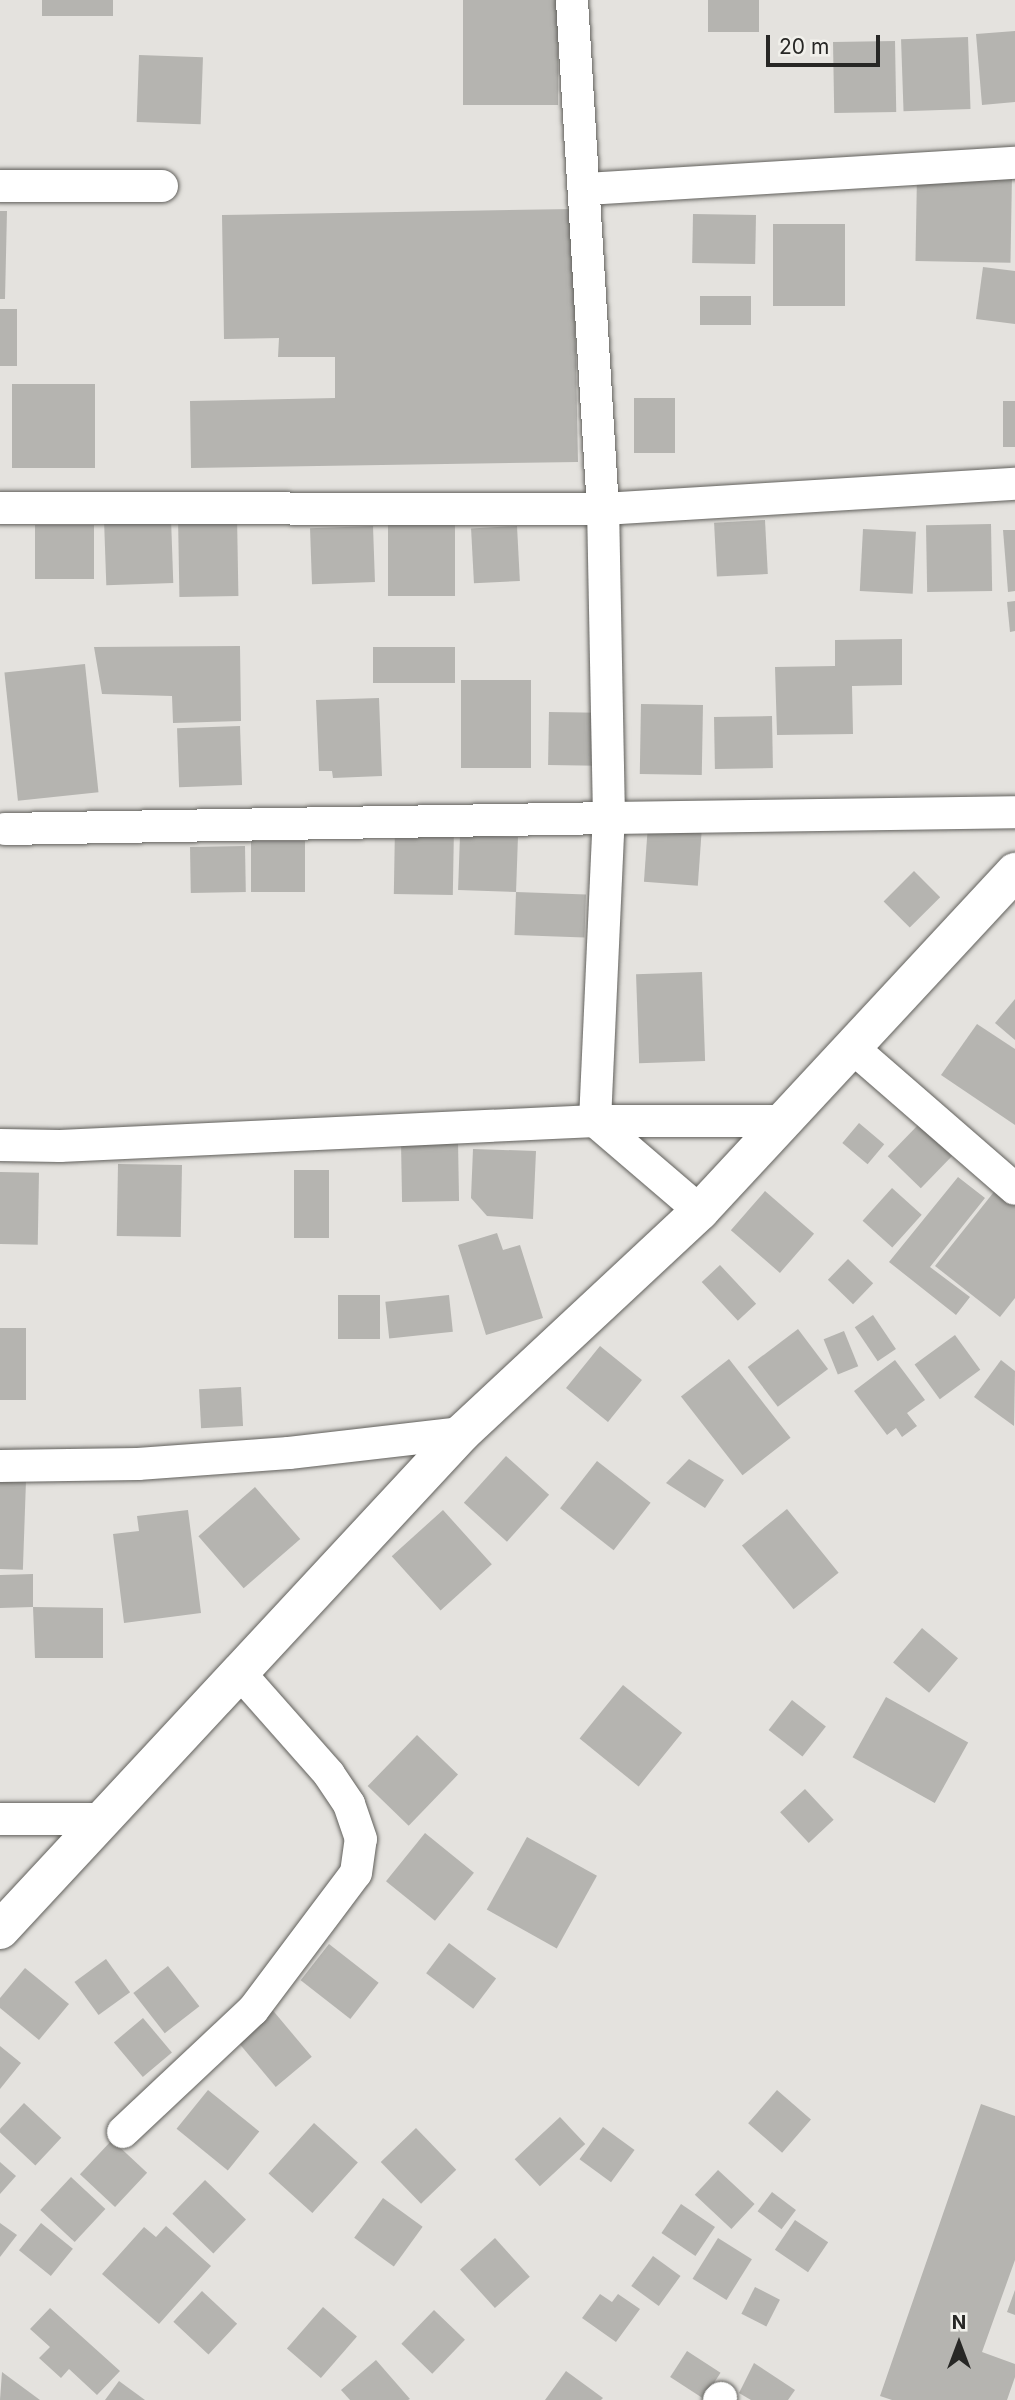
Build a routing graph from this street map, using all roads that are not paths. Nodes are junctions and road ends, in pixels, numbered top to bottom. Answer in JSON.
{"nodes":[{"id":1,"x":572,"y":0,"type":"edge"},
{"id":2,"x":1015,"y":163,"type":"edge"},
{"id":3,"x":0,"y":186,"type":"edge"},
{"id":4,"x":162,"y":186,"type":"dead end"},
{"id":5,"x":586,"y":189,"type":"junction"},
{"id":6,"x":1015,"y":484,"type":"edge"},
{"id":7,"x":0,"y":508,"type":"edge"},
{"id":8,"x":603,"y":509,"type":"junction"},
{"id":9,"x":1015,"y":812,"type":"edge"},
{"id":10,"x":609,"y":818,"type":"junction"},
{"id":11,"x":5,"y":829,"type":"dead end"},
{"id":12,"x":1015,"y":872,"type":"edge"},
{"id":13,"x":854,"y":1049,"type":"junction"},
{"id":14,"x":595,"y":1121,"type":"junction"},
{"id":15,"x":787,"y":1121,"type":"junction"},
{"id":16,"x":0,"y":1145,"type":"edge"},
{"id":17,"x":1015,"y":1189,"type":"edge"},
{"id":18,"x":700,"y":1212,"type":"junction"},
{"id":19,"x":462,"y":1433,"type":"junction"},
{"id":20,"x":0,"y":1466,"type":"edge"},
{"id":21,"x":238,"y":1671,"type":"junction"},
{"id":22,"x":0,"y":1819,"type":"edge"},
{"id":23,"x":99,"y":1819,"type":"junction"},
{"id":24,"x":0,"y":1930,"type":"edge"},
{"id":25,"x":123,"y":2132,"type":"dead end"}],
"edges":[{"from":1,"to":5,"type":"street"},
{"from":2,"to":5,"type":"street"},
{"from":3,"to":4,"type":"street"},
{"from":5,"to":8,"type":"street"},
{"from":6,"to":8,"type":"street"},
{"from":7,"to":8,"type":"street"},
{"from":8,"to":10,"type":"street"},
{"from":9,"to":10,"type":"street"},
{"from":10,"to":11,"type":"street"},
{"from":10,"to":14,"type":"street"},
{"from":12,"to":13,"type":"street"},
{"from":13,"to":15,"type":"street"},
{"from":13,"to":17,"type":"street"},
{"from":14,"to":15,"type":"street"},
{"from":14,"to":16,"type":"street"},
{"from":14,"to":18,"type":"street"},
{"from":15,"to":18,"type":"street"},
{"from":18,"to":19,"type":"street"},
{"from":19,"to":20,"type":"street"},
{"from":19,"to":21,"type":"street"},
{"from":21,"to":23,"type":"street"},
{"from":21,"to":25,"type":"street"},
{"from":22,"to":23,"type":"street"},
{"from":23,"to":24,"type":"street"}]}
